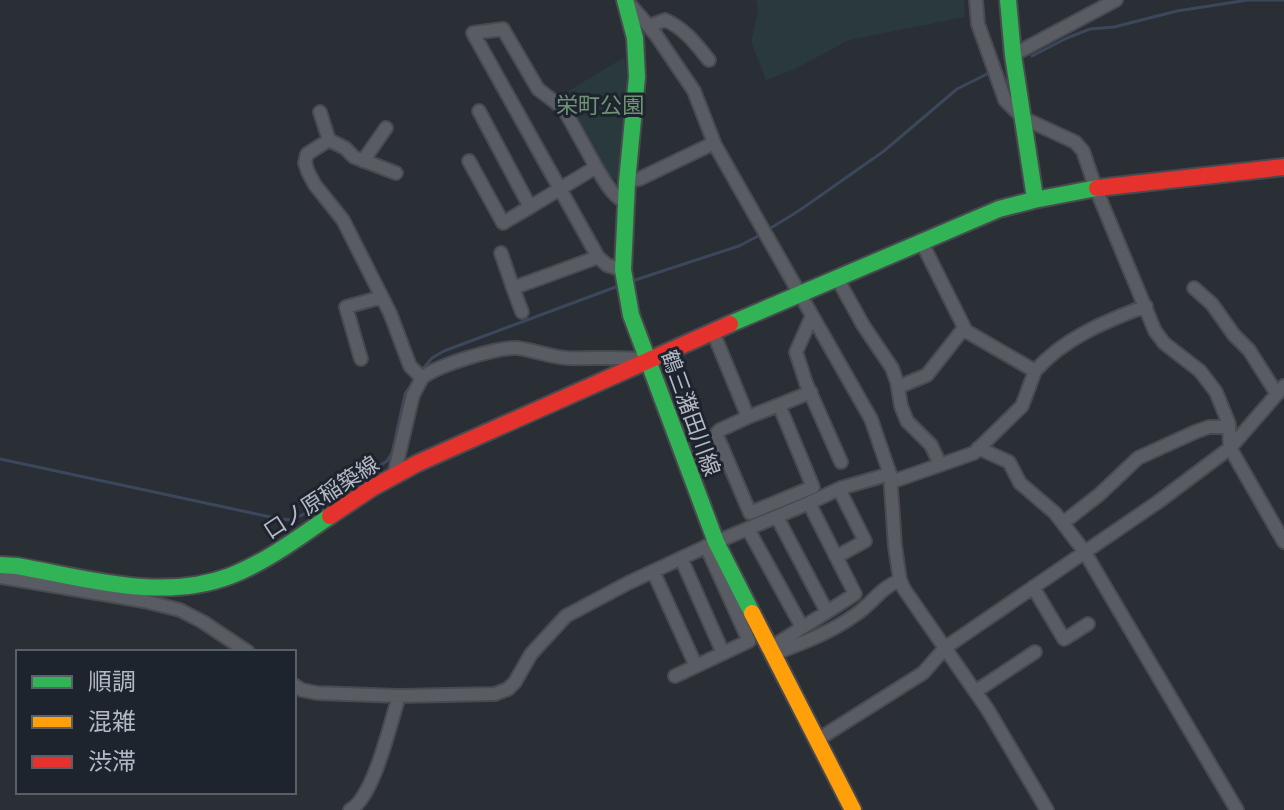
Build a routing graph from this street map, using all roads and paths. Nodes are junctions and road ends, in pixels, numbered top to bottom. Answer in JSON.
{"nodes":[{"id":1,"x":626,"y":0,"type":"edge"},
{"id":2,"x":976,"y":0,"type":"edge"},
{"id":3,"x":1008,"y":0,"type":"edge"},
{"id":4,"x":1116,"y":0,"type":"edge"},
{"id":5,"x":649,"y":26,"type":"junction"},
{"id":6,"x":1013,"y":55,"type":"junction"},
{"id":7,"x":709,"y":60,"type":"dead end"},
{"id":8,"x":479,"y":111,"type":"dead end"},
{"id":9,"x":320,"y":112,"type":"dead end"},
{"id":10,"x":1023,"y":118,"type":"junction"},
{"id":11,"x":386,"y":128,"type":"dead end"},
{"id":12,"x":329,"y":140,"type":"junction"},
{"id":13,"x":714,"y":143,"type":"junction"},
{"id":14,"x":363,"y":161,"type":"junction"},
{"id":15,"x":469,"y":161,"type":"dead end"},
{"id":16,"x":596,"y":167,"type":"junction"},
{"id":17,"x":1284,"y":167,"type":"edge"},
{"id":18,"x":396,"y":173,"type":"dead end"},
{"id":19,"x":627,"y":182,"type":"junction"},
{"id":20,"x":560,"y":189,"type":"junction"},
{"id":21,"x":1096,"y":189,"type":"junction"},
{"id":22,"x":1035,"y":198,"type":"junction"},
{"id":23,"x":626,"y":203,"type":"junction"},
{"id":24,"x":530,"y":207,"type":"junction"},
{"id":25,"x":921,"y":241,"type":"junction"},
{"id":26,"x":501,"y":253,"type":"dead end"},
{"id":27,"x":598,"y":257,"type":"junction"},
{"id":28,"x":623,"y":270,"type":"junction"},
{"id":29,"x":837,"y":278,"type":"junction"},
{"id":30,"x":513,"y":288,"type":"junction"},
{"id":31,"x":1194,"y":288,"type":"dead end"},
{"id":32,"x":799,"y":295,"type":"junction"},
{"id":33,"x":382,"y":297,"type":"junction"},
{"id":34,"x":1146,"y":306,"type":"junction"},
{"id":35,"x":522,"y":312,"type":"dead end"},
{"id":36,"x":812,"y":316,"type":"junction"},
{"id":37,"x":964,"y":328,"type":"junction"},
{"id":38,"x":713,"y":332,"type":"junction"},
{"id":39,"x":361,"y":359,"type":"dead end"},
{"id":40,"x":649,"y":360,"type":"junction"},
{"id":41,"x":1035,"y":371,"type":"junction"},
{"id":42,"x":422,"y":378,"type":"junction"},
{"id":43,"x":898,"y":387,"type":"junction"},
{"id":44,"x":1281,"y":390,"type":"edge"},
{"id":45,"x":811,"y":392,"type":"junction"},
{"id":46,"x":779,"y":405,"type":"junction"},
{"id":47,"x":748,"y":417,"type":"junction"},
{"id":48,"x":1229,"y":427,"type":"junction"},
{"id":49,"x":978,"y":448,"type":"junction"},
{"id":50,"x":1230,"y":448,"type":"junction"},
{"id":51,"x":841,"y":462,"type":"dead end"},
{"id":52,"x":940,"y":464,"type":"junction"},
{"id":53,"x":394,"y":475,"type":"junction"},
{"id":54,"x":890,"y":478,"type":"junction"},
{"id":55,"x":839,"y":489,"type":"junction"},
{"id":56,"x":809,"y":503,"type":"junction"},
{"id":57,"x":777,"y":517,"type":"junction"},
{"id":58,"x":1063,"y":523,"type":"junction"},
{"id":59,"x":748,"y":529,"type":"junction"},
{"id":60,"x":1284,"y":542,"type":"edge"},
{"id":61,"x":711,"y":544,"type":"junction"},
{"id":62,"x":1084,"y":551,"type":"junction"},
{"id":63,"x":836,"y":557,"type":"junction"},
{"id":64,"x":681,"y":558,"type":"junction"},
{"id":65,"x":0,"y":565,"type":"edge"},
{"id":66,"x":653,"y":571,"type":"junction"},
{"id":67,"x":0,"y":577,"type":"edge"},
{"id":68,"x":900,"y":580,"type":"junction"},
{"id":69,"x":1033,"y":587,"type":"junction"},
{"id":70,"x":827,"y":612,"type":"junction"},
{"id":71,"x":1088,"y":624,"type":"dead end"},
{"id":72,"x":802,"y":627,"type":"junction"},
{"id":73,"x":946,"y":647,"type":"junction"},
{"id":74,"x":245,"y":650,"type":"edge"},
{"id":75,"x":772,"y":651,"type":"junction"},
{"id":76,"x":1035,"y":652,"type":"dead end"},
{"id":77,"x":723,"y":653,"type":"junction"},
{"id":78,"x":696,"y":666,"type":"junction"},
{"id":79,"x":675,"y":676,"type":"dead end"},
{"id":80,"x":296,"y":686,"type":"edge"},
{"id":81,"x":976,"y":691,"type":"junction"},
{"id":82,"x":399,"y":696,"type":"junction"},
{"id":83,"x":817,"y":740,"type":"junction"},
{"id":84,"x":350,"y":810,"type":"edge"},
{"id":85,"x":853,"y":810,"type":"edge"},
{"id":86,"x":1047,"y":810,"type":"edge"},
{"id":87,"x":1237,"y":810,"type":"edge"}],
"edges":[{"from":1,"to":5,"type":"street"},
{"from":1,"to":19,"type":"main road","name":"鶴三潴田川線"},
{"from":2,"to":10,"type":"street"},
{"from":3,"to":6,"type":"main road"},
{"from":4,"to":6,"type":"street"},
{"from":5,"to":7,"type":"street"},
{"from":5,"to":13,"type":"street"},
{"from":6,"to":10,"type":"main road"},
{"from":8,"to":24,"type":"street"},
{"from":9,"to":12,"type":"street"},
{"from":10,"to":21,"type":"street"},
{"from":10,"to":22,"type":"main road"},
{"from":11,"to":14,"type":"street"},
{"from":12,"to":14,"type":"street"},
{"from":12,"to":33,"type":"street"},
{"from":13,"to":19,"type":"street"},
{"from":13,"to":32,"type":"street"},
{"from":14,"to":18,"type":"street"},
{"from":15,"to":24,"type":"street"},
{"from":16,"to":20,"type":"street"},
{"from":16,"to":20,"type":"street"},
{"from":16,"to":23,"type":"street"},
{"from":17,"to":21,"type":"main road","name":"口ノ原稲築線"},
{"from":19,"to":23,"type":"main road","name":"鶴三潴田川線"},
{"from":20,"to":24,"type":"street"},
{"from":20,"to":27,"type":"street"},
{"from":21,"to":22,"type":"main road","name":"口ノ原稲築線"},
{"from":21,"to":34,"type":"street"},
{"from":22,"to":25,"type":"main road","name":"口ノ原稲築線"},
{"from":23,"to":28,"type":"main road","name":"鶴三潴田川線"},
{"from":25,"to":29,"type":"main road","name":"口ノ原稲築線"},
{"from":25,"to":37,"type":"street"},
{"from":26,"to":30,"type":"street"},
{"from":27,"to":28,"type":"street"},
{"from":27,"to":30,"type":"street"},
{"from":28,"to":40,"type":"main road","name":"鶴三潴田川線"},
{"from":29,"to":32,"type":"main road","name":"口ノ原稲築線"},
{"from":29,"to":43,"type":"street"},
{"from":30,"to":35,"type":"street"},
{"from":31,"to":44,"type":"street"},
{"from":32,"to":36,"type":"street"},
{"from":32,"to":38,"type":"main road","name":"口ノ原稲築線"},
{"from":33,"to":39,"type":"street"},
{"from":33,"to":42,"type":"street"},
{"from":34,"to":41,"type":"street"},
{"from":34,"to":48,"type":"street"},
{"from":36,"to":45,"type":"street"},
{"from":36,"to":54,"type":"street"},
{"from":37,"to":41,"type":"street"},
{"from":37,"to":43,"type":"street"},
{"from":38,"to":40,"type":"main road","name":"口ノ原稲築線"},
{"from":38,"to":47,"type":"street"},
{"from":40,"to":42,"type":"street"},
{"from":40,"to":53,"type":"main road","name":"口ノ原稲築線"},
{"from":40,"to":61,"type":"main road","name":"鶴三潴田川線"},
{"from":41,"to":49,"type":"street"},
{"from":42,"to":53,"type":"street"},
{"from":43,"to":52,"type":"street"},
{"from":44,"to":50,"type":"street"},
{"from":45,"to":46,"type":"street"},
{"from":45,"to":51,"type":"street"},
{"from":46,"to":47,"type":"street"},
{"from":46,"to":47,"type":"street"},
{"from":48,"to":50,"type":"street"},
{"from":48,"to":58,"type":"street"},
{"from":49,"to":52,"type":"street"},
{"from":49,"to":58,"type":"street"},
{"from":50,"to":60,"type":"street"},
{"from":50,"to":62,"type":"street"},
{"from":52,"to":54,"type":"street"},
{"from":53,"to":65,"type":"main road","name":"口ノ原稲築線"},
{"from":54,"to":55,"type":"street"},
{"from":54,"to":68,"type":"street"},
{"from":55,"to":56,"type":"street"},
{"from":55,"to":63,"type":"street"},
{"from":56,"to":57,"type":"street"},
{"from":56,"to":63,"type":"street"},
{"from":57,"to":59,"type":"street"},
{"from":57,"to":70,"type":"street"},
{"from":58,"to":62,"type":"street"},
{"from":59,"to":61,"type":"street"},
{"from":59,"to":72,"type":"street"},
{"from":61,"to":64,"type":"street"},
{"from":61,"to":75,"type":"main road","name":"鶴三潴田川線"},
{"from":61,"to":77,"type":"street"},
{"from":62,"to":69,"type":"street"},
{"from":62,"to":87,"type":"street"},
{"from":63,"to":70,"type":"street"},
{"from":64,"to":66,"type":"street"},
{"from":64,"to":77,"type":"street"},
{"from":66,"to":78,"type":"street"},
{"from":66,"to":82,"type":"street"},
{"from":67,"to":74,"type":"street"},
{"from":68,"to":73,"type":"street"},
{"from":68,"to":75,"type":"street"},
{"from":69,"to":71,"type":"street"},
{"from":69,"to":73,"type":"street"},
{"from":70,"to":72,"type":"street"},
{"from":72,"to":75,"type":"street"},
{"from":73,"to":81,"type":"street"},
{"from":73,"to":83,"type":"street"},
{"from":75,"to":83,"type":"main road","name":"鶴三潴田川線"},
{"from":76,"to":81,"type":"street"},
{"from":77,"to":78,"type":"street"},
{"from":78,"to":79,"type":"street"},
{"from":80,"to":82,"type":"street"},
{"from":81,"to":86,"type":"street"},
{"from":82,"to":84,"type":"street"},
{"from":83,"to":85,"type":"main road","name":"鶴三潴田川線"}]}
